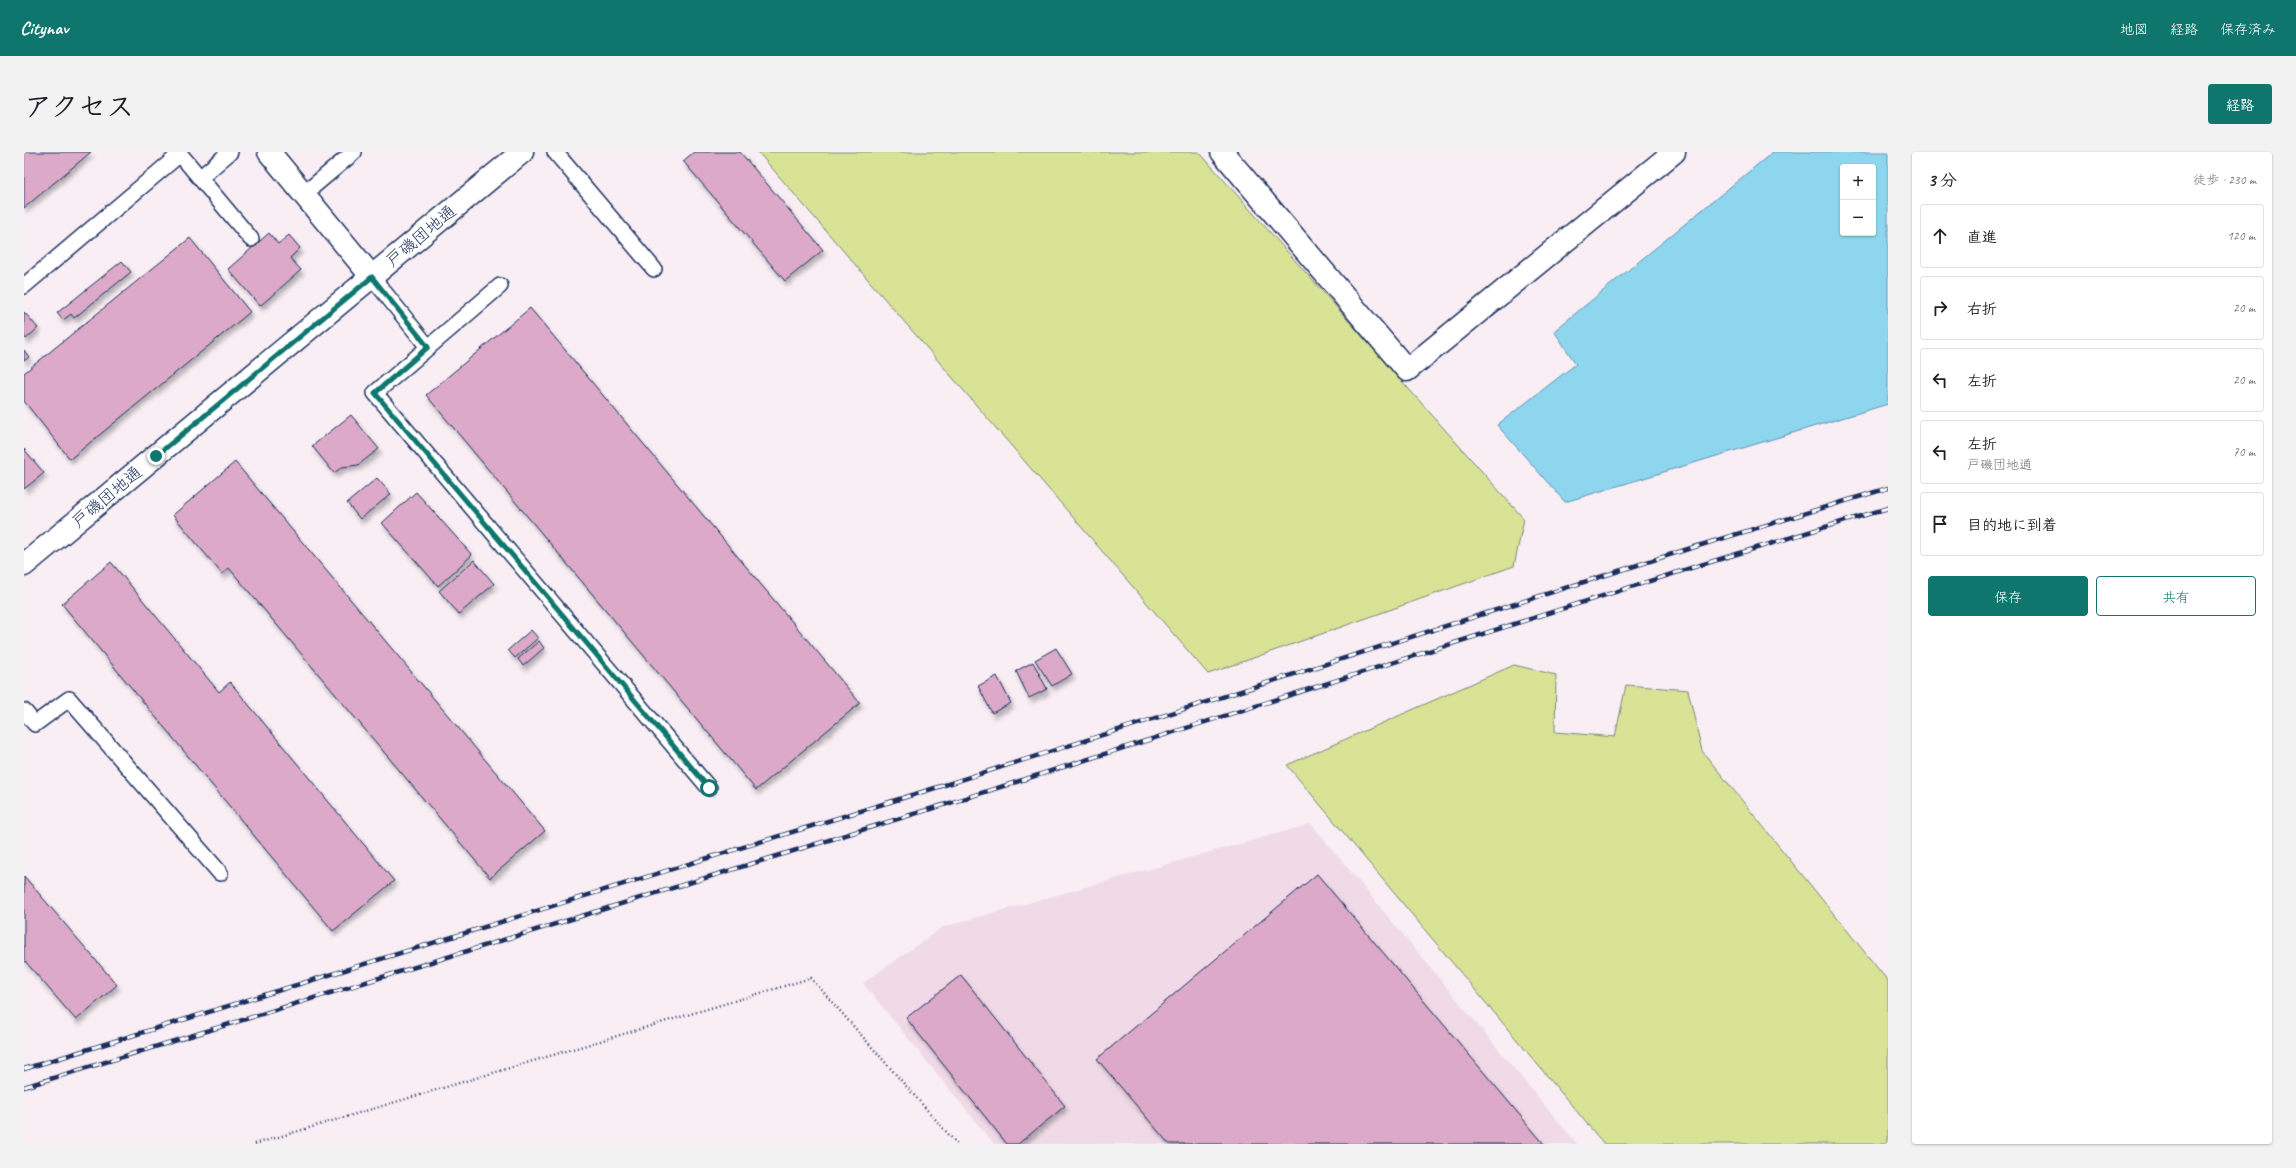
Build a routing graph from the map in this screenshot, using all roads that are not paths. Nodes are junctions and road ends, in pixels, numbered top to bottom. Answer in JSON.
{"nodes":[{"id":1,"x":230,"y":152,"type":"edge"},
{"id":2,"x":269,"y":152,"type":"edge"},
{"id":3,"x":354,"y":152,"type":"edge"},
{"id":4,"x":522,"y":152,"type":"edge"},
{"id":5,"x":555,"y":152,"type":"edge"},
{"id":6,"x":1222,"y":152,"type":"edge"},
{"id":7,"x":1674,"y":152,"type":"edge"},
{"id":8,"x":200,"y":178,"type":"junction"},
{"id":9,"x":304,"y":194,"type":"junction"},
{"id":10,"x":251,"y":239,"type":"dead end"},
{"id":11,"x":654,"y":269,"type":"dead end"},
{"id":12,"x":372,"y":277,"type":"junction"},
{"id":13,"x":24,"y":286,"type":"edge"},
{"id":14,"x":500,"y":286,"type":"dead end"},
{"id":15,"x":428,"y":347,"type":"junction"},
{"id":16,"x":24,"y":565,"type":"edge"},
{"id":17,"x":24,"y":711,"type":"edge"},
{"id":18,"x":709,"y":788,"type":"dead end"},
{"id":19,"x":220,"y":873,"type":"dead end"}],
"edges":[{"from":1,"to":8,"type":"lane"},
{"from":2,"to":9,"type":"street"},
{"from":3,"to":9,"type":"lane"},
{"from":4,"to":12,"type":"street","name":"戸磯団地通"},
{"from":5,"to":11,"type":"lane"},
{"from":6,"to":7,"type":"street"},
{"from":8,"to":10,"type":"lane"},
{"from":8,"to":13,"type":"lane"},
{"from":9,"to":12,"type":"street"},
{"from":12,"to":15,"type":"lane"},
{"from":12,"to":16,"type":"street","name":"戸磯団地通"},
{"from":14,"to":15,"type":"lane"},
{"from":15,"to":18,"type":"lane"},
{"from":17,"to":19,"type":"lane"}]}
